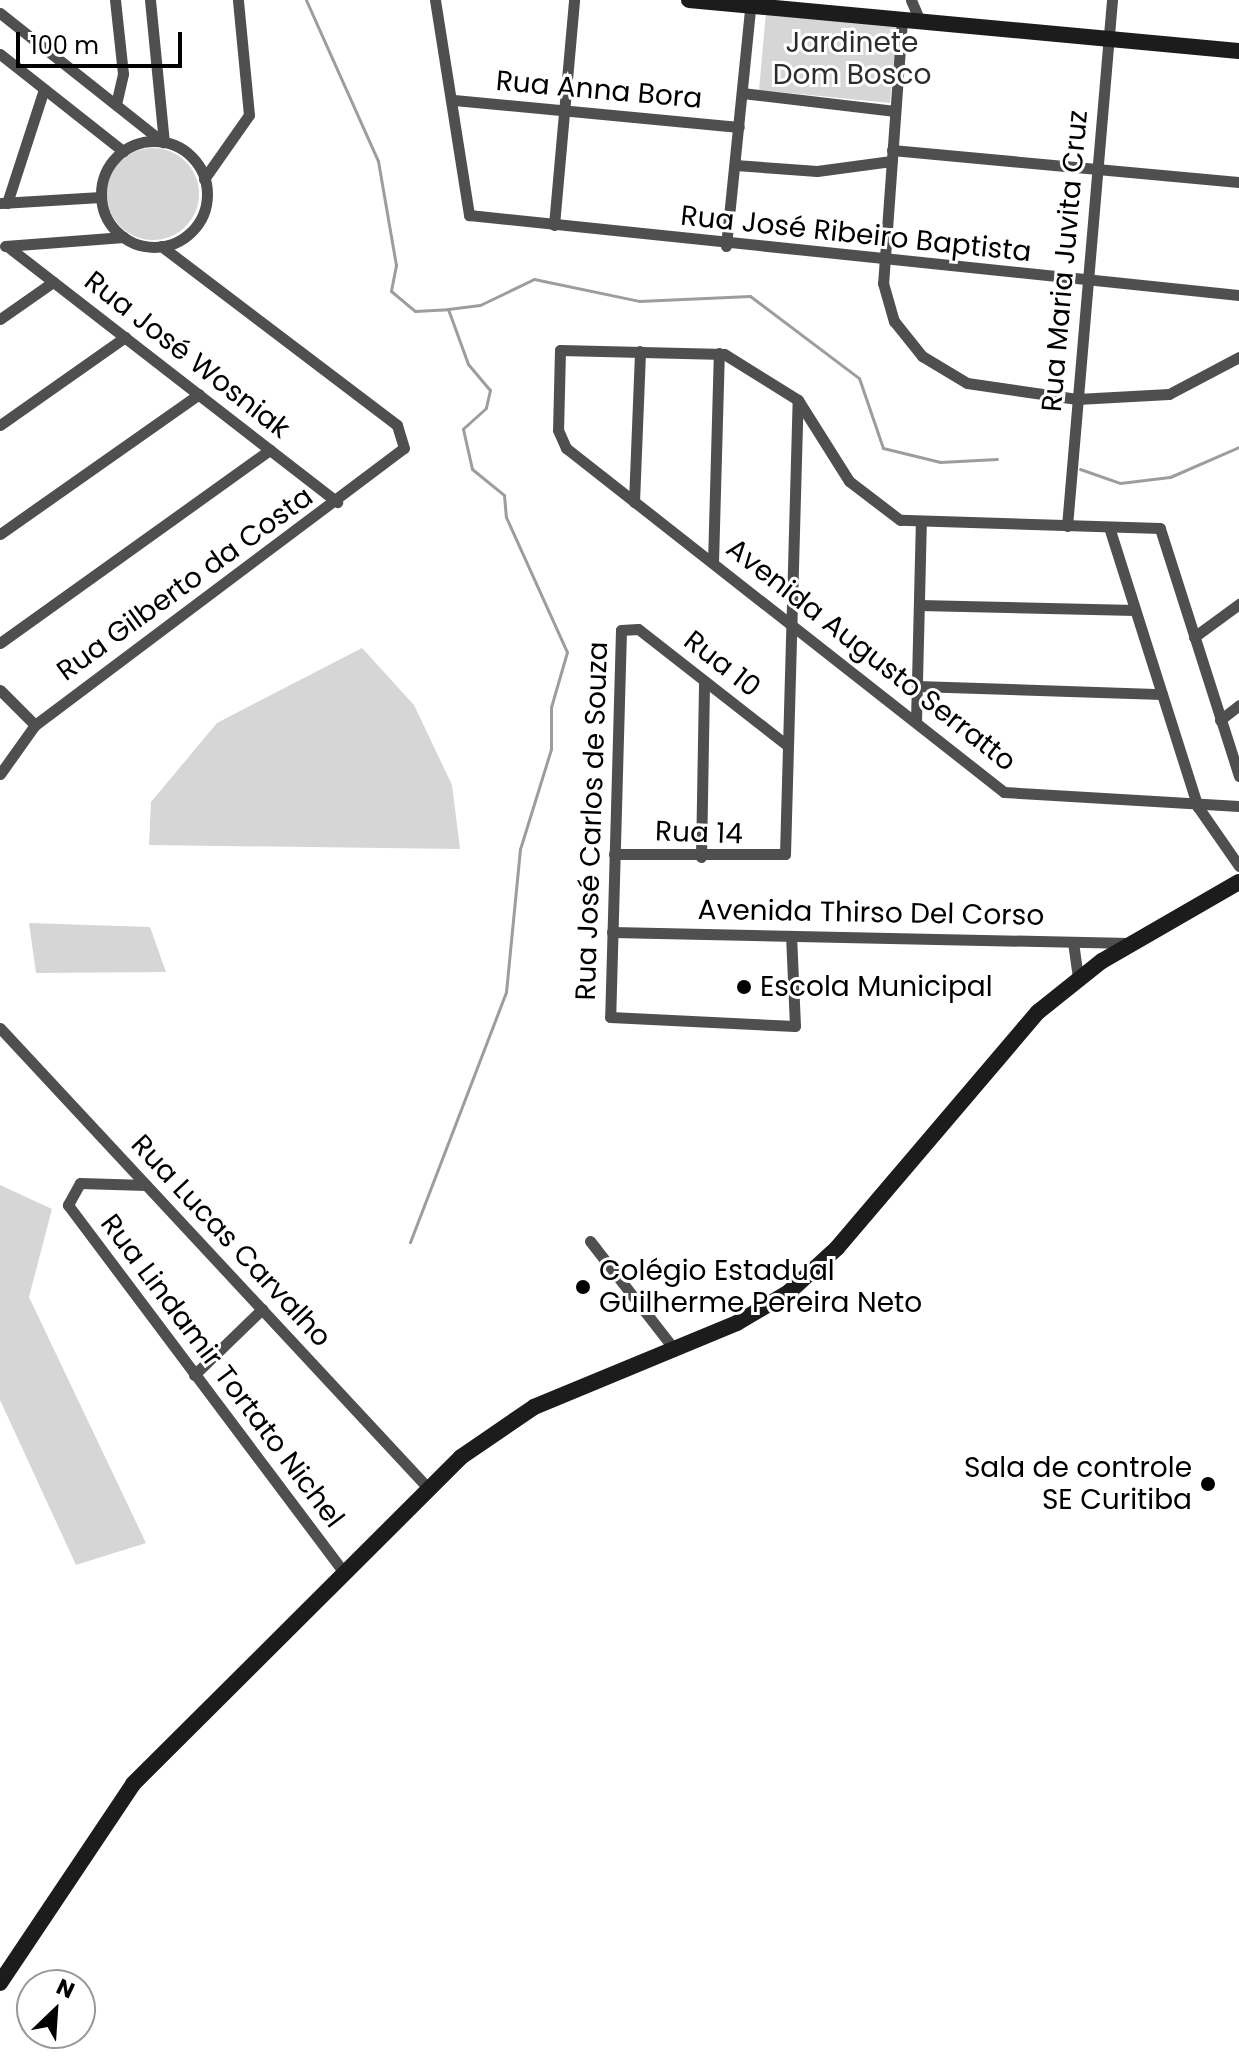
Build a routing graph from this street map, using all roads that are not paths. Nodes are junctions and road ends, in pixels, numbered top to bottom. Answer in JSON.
{"nodes":[{"id":1,"x":115,"y":0,"type":"edge"},
{"id":2,"x":150,"y":0,"type":"edge"},
{"id":3,"x":238,"y":0,"type":"edge"},
{"id":4,"x":435,"y":0,"type":"edge"},
{"id":5,"x":574,"y":0,"type":"edge"},
{"id":6,"x":689,"y":0,"type":"edge"},
{"id":7,"x":911,"y":0,"type":"edge"},
{"id":8,"x":1112,"y":0,"type":"edge"},
{"id":9,"x":751,"y":3,"type":"edge"},
{"id":10,"x":0,"y":13,"type":"edge"},
{"id":11,"x":902,"y":20,"type":"junction"},
{"id":12,"x":920,"y":21,"type":"junction"},
{"id":13,"x":1109,"y":39,"type":"junction"},
{"id":14,"x":1239,"y":51,"type":"edge"},
{"id":15,"x":0,"y":54,"type":"edge"},
{"id":16,"x":44,"y":89,"type":"junction"},
{"id":17,"x":742,"y":93,"type":"junction"},
{"id":18,"x":454,"y":100,"type":"junction"},
{"id":19,"x":116,"y":104,"type":"junction"},
{"id":20,"x":565,"y":111,"type":"junction"},
{"id":21,"x":895,"y":111,"type":"junction"},
{"id":22,"x":739,"y":127,"type":"junction"},
{"id":23,"x":164,"y":142,"type":"junction"},
{"id":24,"x":123,"y":151,"type":"junction"},
{"id":25,"x":891,"y":156,"type":"junction"},
{"id":26,"x":735,"y":165,"type":"junction"},
{"id":27,"x":1098,"y":167,"type":"junction"},
{"id":28,"x":204,"y":179,"type":"junction"},
{"id":29,"x":1239,"y":182,"type":"edge"},
{"id":30,"x":101,"y":197,"type":"junction"},
{"id":31,"x":4,"y":203,"type":"edge"},
{"id":32,"x":554,"y":225,"type":"junction"},
{"id":33,"x":124,"y":237,"type":"junction"},
{"id":34,"x":4,"y":246,"type":"edge"},
{"id":35,"x":161,"y":246,"type":"junction"},
{"id":36,"x":726,"y":246,"type":"junction"},
{"id":37,"x":882,"y":262,"type":"junction"},
{"id":38,"x":1087,"y":281,"type":"junction"},
{"id":39,"x":53,"y":282,"type":"junction"},
{"id":40,"x":1239,"y":295,"type":"edge"},
{"id":41,"x":0,"y":319,"type":"edge"},
{"id":42,"x":125,"y":337,"type":"junction"},
{"id":43,"x":640,"y":351,"type":"junction"},
{"id":44,"x":719,"y":353,"type":"junction"},
{"id":45,"x":1239,"y":357,"type":"edge"},
{"id":46,"x":199,"y":394,"type":"junction"},
{"id":47,"x":1077,"y":399,"type":"junction"},
{"id":48,"x":798,"y":400,"type":"junction"},
{"id":49,"x":0,"y":425,"type":"edge"},
{"id":50,"x":270,"y":450,"type":"junction"},
{"id":51,"x":337,"y":502,"type":"junction"},
{"id":52,"x":634,"y":502,"type":"junction"},
{"id":53,"x":921,"y":524,"type":"junction"},
{"id":54,"x":1067,"y":526,"type":"junction"},
{"id":55,"x":1109,"y":527,"type":"junction"},
{"id":56,"x":0,"y":534,"type":"edge"},
{"id":57,"x":713,"y":563,"type":"junction"},
{"id":58,"x":1239,"y":604,"type":"edge"},
{"id":59,"x":919,"y":605,"type":"junction"},
{"id":60,"x":1135,"y":610,"type":"junction"},
{"id":61,"x":791,"y":624,"type":"junction"},
{"id":62,"x":624,"y":627,"type":"joint"},
{"id":63,"x":1194,"y":637,"type":"junction"},
{"id":64,"x":0,"y":643,"type":"edge"},
{"id":65,"x":704,"y":681,"type":"junction"},
{"id":66,"x":917,"y":686,"type":"junction"},
{"id":67,"x":0,"y":690,"type":"edge"},
{"id":68,"x":1162,"y":694,"type":"junction"},
{"id":69,"x":1239,"y":705,"type":"edge"},
{"id":70,"x":1220,"y":720,"type":"junction"},
{"id":71,"x":916,"y":722,"type":"junction"},
{"id":72,"x":35,"y":725,"type":"junction"},
{"id":73,"x":788,"y":746,"type":"junction"},
{"id":74,"x":0,"y":774,"type":"edge"},
{"id":75,"x":1239,"y":776,"type":"edge"},
{"id":76,"x":1239,"y":806,"type":"edge"},
{"id":77,"x":1198,"y":807,"type":"junction"},
{"id":78,"x":614,"y":854,"type":"junction"},
{"id":79,"x":701,"y":857,"type":"junction"},
{"id":80,"x":1239,"y":866,"type":"edge"},
{"id":81,"x":1239,"y":882,"type":"edge"},
{"id":82,"x":612,"y":932,"type":"junction"},
{"id":83,"x":791,"y":936,"type":"junction"},
{"id":84,"x":1073,"y":942,"type":"junction"},
{"id":85,"x":1130,"y":943,"type":"junction"},
{"id":86,"x":1078,"y":978,"type":"junction"},
{"id":87,"x":0,"y":1028,"type":"edge"},
{"id":88,"x":146,"y":1185,"type":"junction"},
{"id":89,"x":590,"y":1241,"type":"dead end"},
{"id":90,"x":262,"y":1309,"type":"junction"},
{"id":91,"x":674,"y":1349,"type":"junction"},
{"id":92,"x":194,"y":1375,"type":"junction"},
{"id":93,"x":428,"y":1488,"type":"junction"},
{"id":94,"x":345,"y":1574,"type":"junction"},
{"id":95,"x":0,"y":1983,"type":"edge"}],
"edges":[{"from":1,"to":19,"type":"street"},
{"from":2,"to":23,"type":"street"},
{"from":3,"to":28,"type":"street"},
{"from":4,"to":18,"type":"street"},
{"from":5,"to":20,"type":"street"},
{"from":6,"to":9,"type":"main road"},
{"from":7,"to":12,"type":"street"},
{"from":8,"to":13,"type":"street","name":"Rua Maria Juvita Cruz"},
{"from":9,"to":11,"type":"main road"},
{"from":9,"to":17,"type":"street"},
{"from":10,"to":19,"type":"street"},
{"from":11,"to":12,"type":"main road"},
{"from":11,"to":21,"type":"street"},
{"from":12,"to":13,"type":"main road"},
{"from":13,"to":14,"type":"main road"},
{"from":13,"to":27,"type":"street","name":"Rua Maria Juvita Cruz"},
{"from":15,"to":16,"type":"street"},
{"from":16,"to":24,"type":"street"},
{"from":16,"to":31,"type":"street"},
{"from":17,"to":21,"type":"street"},
{"from":17,"to":22,"type":"street"},
{"from":18,"to":20,"type":"street","name":"Rua Anna Bora"},
{"from":18,"to":32,"type":"street","name":"Rua José Ribeiro Baptista"},
{"from":19,"to":23,"type":"street"},
{"from":20,"to":22,"type":"street","name":"Rua Anna Bora"},
{"from":20,"to":32,"type":"street"},
{"from":21,"to":25,"type":"street"},
{"from":22,"to":26,"type":"street"},
{"from":23,"to":24,"type":"street"},
{"from":23,"to":28,"type":"street"},
{"from":24,"to":30,"type":"street"},
{"from":25,"to":26,"type":"street"},
{"from":25,"to":27,"type":"street"},
{"from":25,"to":37,"type":"street"},
{"from":26,"to":36,"type":"street"},
{"from":27,"to":29,"type":"street"},
{"from":27,"to":38,"type":"street","name":"Rua Maria Juvita Cruz"},
{"from":28,"to":35,"type":"street"},
{"from":30,"to":31,"type":"street"},
{"from":30,"to":33,"type":"street"},
{"from":32,"to":36,"type":"street","name":"Rua José Ribeiro Baptista"},
{"from":33,"to":34,"type":"street"},
{"from":33,"to":35,"type":"street"},
{"from":34,"to":39,"type":"street","name":"Rua José Wosniak"},
{"from":35,"to":51,"type":"street","name":"Rua Gilberto da Costa"},
{"from":36,"to":37,"type":"street","name":"Rua José Ribeiro Baptista"},
{"from":37,"to":38,"type":"street","name":"Rua José Ribeiro Baptista"},
{"from":37,"to":47,"type":"street"},
{"from":38,"to":40,"type":"street","name":"Rua José Ribeiro Baptista"},
{"from":38,"to":47,"type":"street","name":"Rua Maria Juvita Cruz"},
{"from":39,"to":41,"type":"street"},
{"from":39,"to":42,"type":"street","name":"Rua José Wosniak"},
{"from":42,"to":46,"type":"street","name":"Rua José Wosniak"},
{"from":42,"to":49,"type":"street"},
{"from":43,"to":44,"type":"street"},
{"from":43,"to":52,"type":"street"},
{"from":43,"to":52,"type":"street","name":"Avenida Augusto Serratto"},
{"from":44,"to":48,"type":"street"},
{"from":44,"to":57,"type":"street"},
{"from":45,"to":47,"type":"street"},
{"from":46,"to":50,"type":"street","name":"Rua José Wosniak"},
{"from":46,"to":56,"type":"street"},
{"from":47,"to":54,"type":"street","name":"Rua Maria Juvita Cruz"},
{"from":48,"to":53,"type":"street"},
{"from":48,"to":61,"type":"street"},
{"from":50,"to":51,"type":"street","name":"Rua José Wosniak"},
{"from":50,"to":64,"type":"street"},
{"from":51,"to":72,"type":"street","name":"Rua Gilberto da Costa"},
{"from":52,"to":57,"type":"street","name":"Avenida Augusto Serratto"},
{"from":53,"to":54,"type":"street"},
{"from":53,"to":59,"type":"street"},
{"from":54,"to":55,"type":"street"},
{"from":55,"to":60,"type":"street"},
{"from":55,"to":63,"type":"street"},
{"from":57,"to":61,"type":"street","name":"Avenida Augusto Serratto"},
{"from":58,"to":63,"type":"street"},
{"from":59,"to":60,"type":"street"},
{"from":59,"to":66,"type":"street"},
{"from":60,"to":68,"type":"street"},
{"from":61,"to":71,"type":"street","name":"Avenida Augusto Serratto"},
{"from":61,"to":73,"type":"street"},
{"from":62,"to":65,"type":"street","name":"Rua 10"},
{"from":62,"to":78,"type":"street","name":"Rua José Carlos de Souza"},
{"from":63,"to":70,"type":"street"},
{"from":65,"to":73,"type":"street","name":"Rua 10"},
{"from":65,"to":79,"type":"street"},
{"from":66,"to":68,"type":"street"},
{"from":66,"to":71,"type":"street"},
{"from":67,"to":72,"type":"street"},
{"from":68,"to":77,"type":"street"},
{"from":69,"to":70,"type":"street"},
{"from":70,"to":75,"type":"street"},
{"from":71,"to":77,"type":"street","name":"Avenida Augusto Serratto"},
{"from":72,"to":74,"type":"street","name":"Rua Gilberto da Costa"},
{"from":73,"to":79,"type":"street","name":"Rua 14"},
{"from":76,"to":77,"type":"street","name":"Avenida Augusto Serratto"},
{"from":77,"to":80,"type":"street"},
{"from":78,"to":79,"type":"street","name":"Rua 14"},
{"from":78,"to":82,"type":"street","name":"Rua José Carlos de Souza"},
{"from":81,"to":85,"type":"main road"},
{"from":82,"to":83,"type":"street","name":"Avenida Thirso Del Corso"},
{"from":82,"to":83,"type":"street","name":"Rua José Carlos de Souza"},
{"from":83,"to":84,"type":"street","name":"Avenida Thirso Del Corso"},
{"from":84,"to":85,"type":"street","name":"Avenida Thirso Del Corso"},
{"from":84,"to":86,"type":"street"},
{"from":85,"to":86,"type":"main road"},
{"from":86,"to":91,"type":"main road"},
{"from":87,"to":88,"type":"street","name":"Rua Lucas Carvalho"},
{"from":88,"to":90,"type":"street","name":"Rua Lucas Carvalho"},
{"from":88,"to":92,"type":"street","name":"Rua Lindamir Tortato Nichel"},
{"from":89,"to":91,"type":"street"},
{"from":90,"to":92,"type":"street"},
{"from":90,"to":93,"type":"street","name":"Rua Lucas Carvalho"},
{"from":91,"to":93,"type":"main road"},
{"from":92,"to":94,"type":"street","name":"Rua Lindamir Tortato Nichel"},
{"from":93,"to":94,"type":"main road"},
{"from":94,"to":95,"type":"main road"}]}
